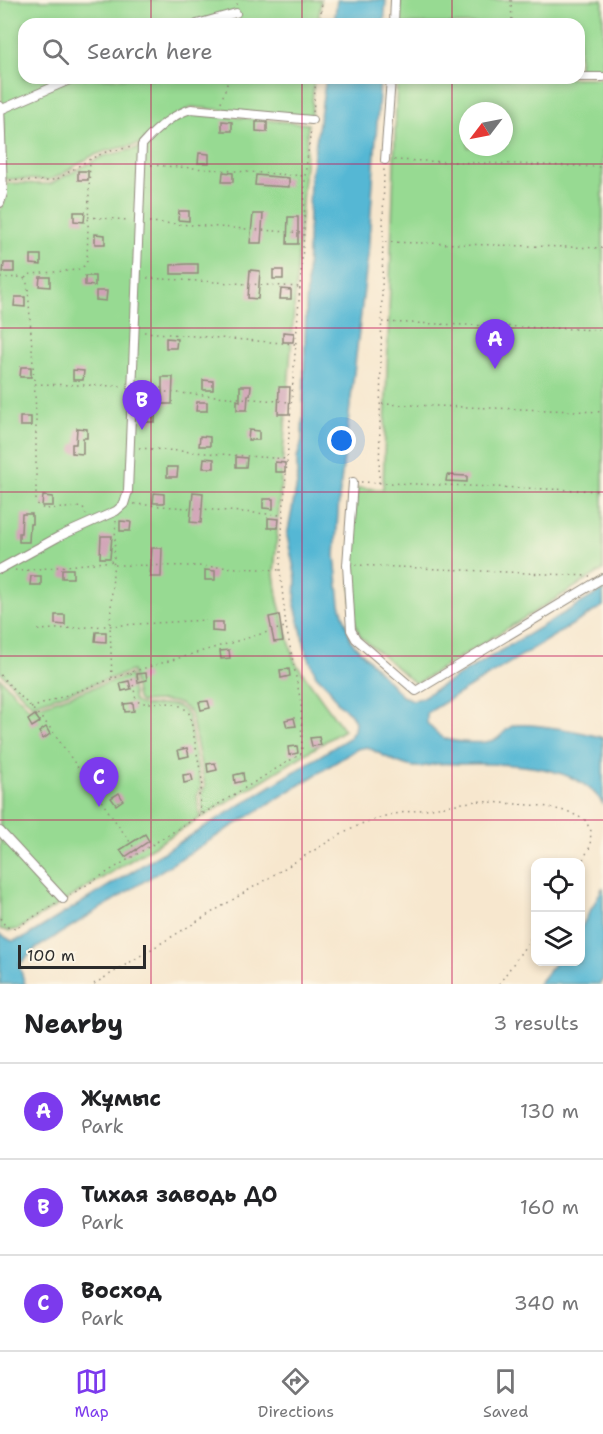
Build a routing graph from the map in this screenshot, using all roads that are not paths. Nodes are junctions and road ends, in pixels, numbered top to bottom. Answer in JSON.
{"nodes":[{"id":1,"x":395,"y":0,"type":"edge"},
{"id":2,"x":236,"y":13,"type":"dead end"},
{"id":3,"x":218,"y":18,"type":"edge"},
{"id":4,"x":394,"y":18,"type":"edge"},
{"id":5,"x":585,"y":77,"type":"edge"},
{"id":6,"x":603,"y":77,"type":"edge"},
{"id":7,"x":59,"y":84,"type":"edge"},
{"id":8,"x":391,"y":84,"type":"edge"},
{"id":9,"x":0,"y":108,"type":"edge"},
{"id":10,"x":312,"y":120,"type":"road end"},
{"id":11,"x":385,"y":160,"type":"road end"},
{"id":12,"x":0,"y":203,"type":"edge"},
{"id":13,"x":353,"y":482,"type":"road end"},
{"id":14,"x":0,"y":569,"type":"edge"},
{"id":15,"x":603,"y":578,"type":"edge"},
{"id":16,"x":0,"y":831,"type":"edge"},
{"id":17,"x":63,"y":899,"type":"road end"}],
"edges":[{"from":1,"to":4,"type":"street"},
{"from":2,"to":3,"type":"street"},
{"from":5,"to":6,"type":"street"},
{"from":7,"to":9,"type":"street"},
{"from":8,"to":11,"type":"street"},
{"from":9,"to":12,"type":"street"},
{"from":10,"to":14,"type":"street"},
{"from":13,"to":15,"type":"street"},
{"from":16,"to":17,"type":"street"}]}
